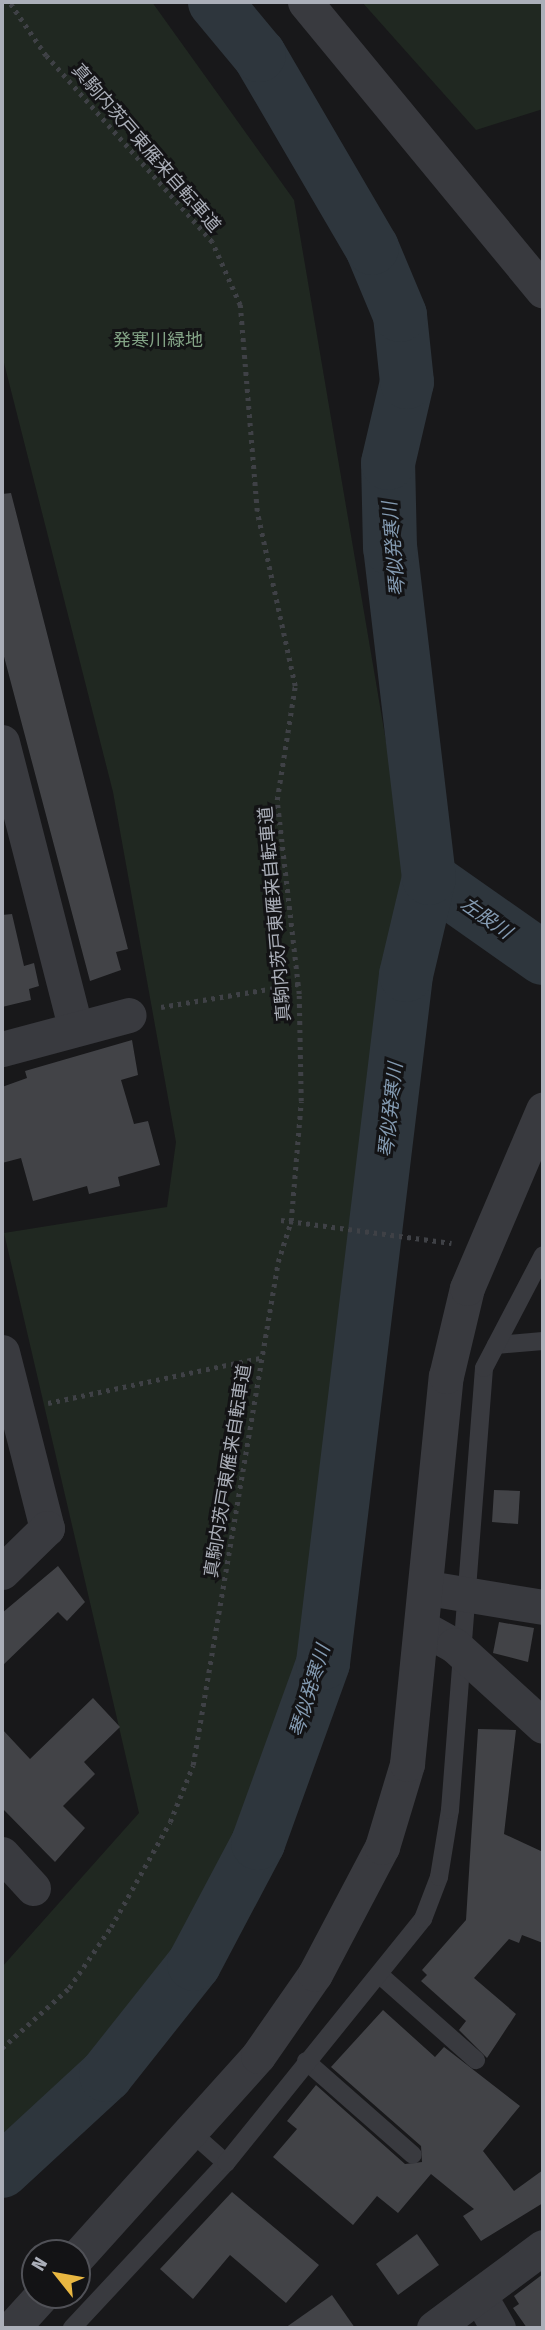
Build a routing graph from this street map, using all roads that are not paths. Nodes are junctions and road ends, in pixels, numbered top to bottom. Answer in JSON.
{"nodes":[{"id":1,"x":305,"y":2,"type":"edge"},
{"id":2,"x":543,"y":291,"type":"edge"},
{"id":3,"x":2,"y":742,"type":"edge"},
{"id":4,"x":143,"y":1011,"type":"road end"},
{"id":5,"x":75,"y":1026,"type":"junction"},
{"id":6,"x":2,"y":1049,"type":"edge"},
{"id":7,"x":543,"y":1110,"type":"edge"},
{"id":8,"x":543,"y":1255,"type":"edge"},
{"id":9,"x":543,"y":1341,"type":"edge"},
{"id":10,"x":496,"y":1345,"type":"junction"},
{"id":11,"x":2,"y":1352,"type":"edge"},
{"id":12,"x":2,"y":1572,"type":"edge"},
{"id":13,"x":428,"y":1588,"type":"junction"},
{"id":14,"x":468,"y":1595,"type":"junction"},
{"id":15,"x":543,"y":1607,"type":"edge"},
{"id":16,"x":423,"y":1628,"type":"junction"},
{"id":17,"x":463,"y":1653,"type":"junction"},
{"id":18,"x":543,"y":1726,"type":"edge"},
{"id":19,"x":2,"y":1854,"type":"edge"},
{"id":20,"x":33,"y":1888,"type":"dead end"},
{"id":21,"x":381,"y":1976,"type":"junction"},
{"id":22,"x":476,"y":2060,"type":"dead end"},
{"id":23,"x":306,"y":2062,"type":"junction"},
{"id":24,"x":191,"y":2132,"type":"junction"},
{"id":25,"x":413,"y":2155,"type":"dead end"},
{"id":26,"x":226,"y":2163,"type":"junction"},
{"id":27,"x":91,"y":2242,"type":"edge"},
{"id":28,"x":543,"y":2247,"type":"edge"},
{"id":29,"x":479,"y":2295,"type":"junction"},
{"id":30,"x":29,"y":2309,"type":"edge"},
{"id":31,"x":12,"y":2328,"type":"edge"},
{"id":32,"x":72,"y":2328,"type":"edge"},
{"id":33,"x":434,"y":2328,"type":"edge"},
{"id":34,"x":498,"y":2328,"type":"edge"}],
"edges":[{"from":1,"to":2,"type":"street"},
{"from":3,"to":5,"type":"street"},
{"from":4,"to":5,"type":"street"},
{"from":5,"to":6,"type":"street"},
{"from":7,"to":13,"type":"street"},
{"from":8,"to":10,"type":"lane"},
{"from":9,"to":10,"type":"lane"},
{"from":10,"to":14,"type":"lane"},
{"from":11,"to":12,"type":"street"},
{"from":13,"to":14,"type":"street"},
{"from":13,"to":16,"type":"street"},
{"from":14,"to":15,"type":"street"},
{"from":14,"to":17,"type":"lane"},
{"from":16,"to":17,"type":"street"},
{"from":16,"to":24,"type":"street"},
{"from":17,"to":18,"type":"street"},
{"from":17,"to":21,"type":"lane"},
{"from":19,"to":20,"type":"street"},
{"from":21,"to":22,"type":"lane"},
{"from":21,"to":23,"type":"lane"},
{"from":23,"to":25,"type":"lane"},
{"from":23,"to":26,"type":"lane"},
{"from":24,"to":26,"type":"lane"},
{"from":24,"to":27,"type":"street"},
{"from":26,"to":32,"type":"lane"},
{"from":28,"to":29,"type":"street"},
{"from":29,"to":33,"type":"street"},
{"from":29,"to":34,"type":"street"},
{"from":30,"to":31,"type":"street"}]}
